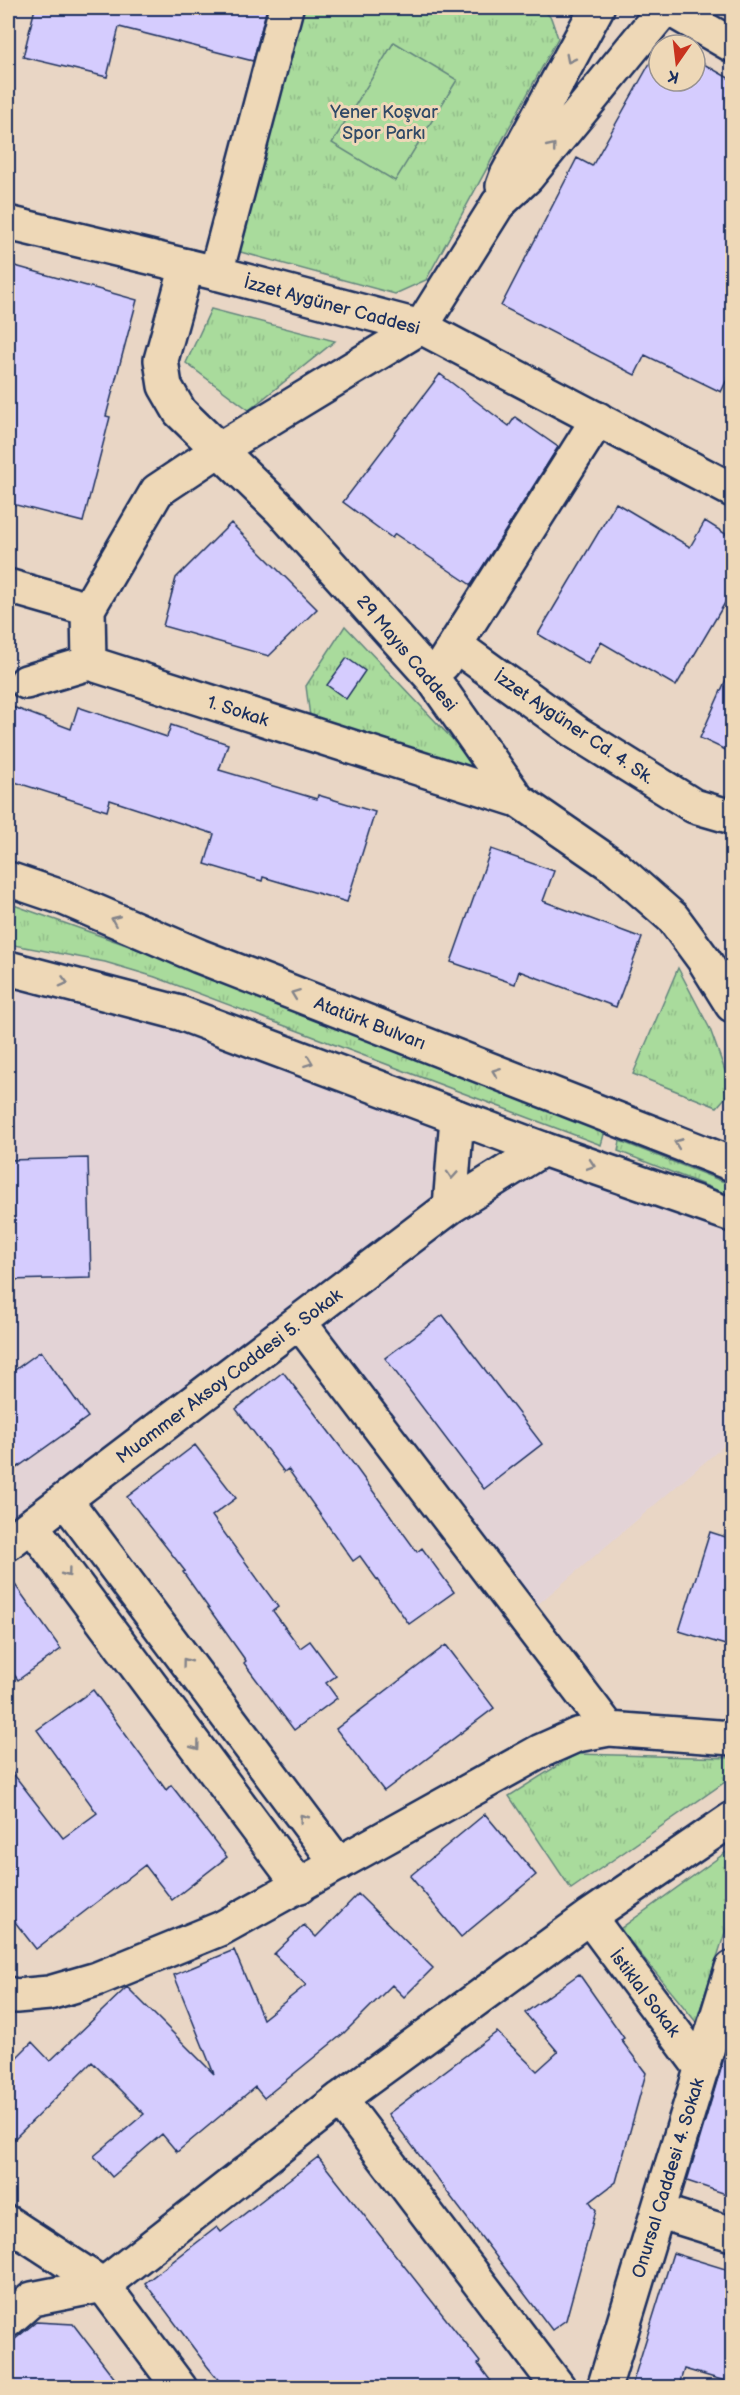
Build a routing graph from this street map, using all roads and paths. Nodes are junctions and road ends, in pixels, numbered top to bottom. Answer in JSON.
{"nodes":[{"id":1,"x":286,"y":8,"type":"edge"},
{"id":2,"x":597,"y":8,"type":"edge"},
{"id":3,"x":645,"y":8,"type":"edge"},
{"id":4,"x":660,"y":8,"type":"edge"},
{"id":5,"x":666,"y":8,"type":"edge"},
{"id":6,"x":732,"y":45,"type":"edge"},
{"id":7,"x":498,"y":204,"type":"junction"},
{"id":8,"x":8,"y":223,"type":"edge"},
{"id":9,"x":202,"y":270,"type":"junction"},
{"id":10,"x":421,"y":327,"type":"junction"},
{"id":11,"x":598,"y":419,"type":"junction"},
{"id":12,"x":220,"y":449,"type":"junction"},
{"id":13,"x":732,"y":490,"type":"edge"},
{"id":14,"x":8,"y":586,"type":"edge"},
{"id":15,"x":88,"y":609,"type":"junction"},
{"id":16,"x":455,"y":645,"type":"junction"},
{"id":17,"x":89,"y":663,"type":"junction"},
{"id":18,"x":433,"y":679,"type":"junction"},
{"id":19,"x":26,"y":682,"type":"dead end"},
{"id":20,"x":518,"y":800,"type":"junction"},
{"id":21,"x":732,"y":818,"type":"edge"},
{"id":22,"x":8,"y":868,"type":"edge"},
{"id":23,"x":8,"y":879,"type":"edge"},
{"id":24,"x":64,"y":898,"type":"junction"},
{"id":25,"x":8,"y":968,"type":"edge"},
{"id":26,"x":732,"y":1005,"type":"edge"},
{"id":27,"x":457,"y":1117,"type":"junction"},
{"id":28,"x":543,"y":1149,"type":"junction"},
{"id":29,"x":732,"y":1164,"type":"edge"},
{"id":30,"x":450,"y":1207,"type":"junction"},
{"id":31,"x":732,"y":1215,"type":"edge"},
{"id":32,"x":300,"y":1323,"type":"junction"},
{"id":33,"x":66,"y":1501,"type":"junction"},
{"id":34,"x":20,"y":1535,"type":"edge"},
{"id":35,"x":609,"y":1729,"type":"junction"},
{"id":36,"x":732,"y":1738,"type":"edge"},
{"id":37,"x":732,"y":1819,"type":"edge"},
{"id":38,"x":338,"y":1864,"type":"junction"},
{"id":39,"x":300,"y":1886,"type":"junction"},
{"id":40,"x":589,"y":1917,"type":"junction"},
{"id":41,"x":732,"y":1968,"type":"edge"},
{"id":42,"x":8,"y":1994,"type":"edge"},
{"id":43,"x":702,"y":2069,"type":"junction"},
{"id":44,"x":340,"y":2099,"type":"junction"},
{"id":45,"x":658,"y":2211,"type":"junction"},
{"id":46,"x":8,"y":2223,"type":"edge"},
{"id":47,"x":732,"y":2234,"type":"edge"},
{"id":48,"x":103,"y":2285,"type":"junction"},
{"id":49,"x":8,"y":2320,"type":"edge"},
{"id":50,"x":180,"y":2388,"type":"edge"},
{"id":51,"x":559,"y":2388,"type":"edge"},
{"id":52,"x":604,"y":2388,"type":"edge"}],
"edges":[{"from":1,"to":9,"type":"street","name":"29 Mayıs Caddesi"},
{"from":2,"to":7,"type":"street","one_way":true},
{"from":3,"to":4,"type":"street"},
{"from":5,"to":6,"type":"street"},
{"from":7,"to":5,"type":"street","one_way":true},
{"from":7,"to":10,"type":"street"},
{"from":8,"to":9,"type":"street","name":"İzzet Aygüner Caddesi"},
{"from":9,"to":10,"type":"street","name":"İzzet Aygüner Caddesi"},
{"from":9,"to":12,"type":"street","name":"29 Mayıs Caddesi"},
{"from":10,"to":11,"type":"street","name":"İzzet Aygüner Caddesi"},
{"from":10,"to":12,"type":"street"},
{"from":11,"to":13,"type":"street","name":"İzzet Aygüner Caddesi"},
{"from":11,"to":16,"type":"street"},
{"from":12,"to":15,"type":"street"},
{"from":12,"to":18,"type":"street","name":"29 Mayıs Caddesi"},
{"from":14,"to":15,"type":"street"},
{"from":15,"to":17,"type":"street"},
{"from":16,"to":18,"type":"street"},
{"from":16,"to":21,"type":"street","name":"İzzet Aygüner Cd. 4. Sk."},
{"from":17,"to":19,"type":"street"},
{"from":17,"to":20,"type":"street","name":"1. Sokak"},
{"from":18,"to":20,"type":"street","name":"29 Mayıs Caddesi"},
{"from":20,"to":26,"type":"street","name":"29 Mayıs Caddesi"},
{"from":22,"to":24,"type":"street"},
{"from":23,"to":24,"type":"street","name":"Atatürk Bulvarı"},
{"from":29,"to":24,"type":"street","name":"Atatürk Bulvarı","one_way":true},
{"from":25,"to":27,"type":"street","one_way":true},
{"from":27,"to":28,"type":"street"},
{"from":27,"to":30,"type":"street","one_way":true},
{"from":28,"to":30,"type":"street","name":"Muammer Aksoy Caddesi 5. Sokak"},
{"from":28,"to":31,"type":"street","one_way":true},
{"from":30,"to":32,"type":"street","name":"Muammer Aksoy Caddesi 5. Sokak"},
{"from":32,"to":33,"type":"street","name":"Muammer Aksoy Caddesi 5. Sokak"},
{"from":32,"to":35,"type":"street"},
{"from":33,"to":34,"type":"street","name":"Muammer Aksoy Caddesi 5. Sokak"},
{"from":38,"to":33,"type":"street","one_way":true},
{"from":34,"to":39,"type":"street","one_way":true},
{"from":35,"to":36,"type":"street"},
{"from":35,"to":38,"type":"street"},
{"from":37,"to":40,"type":"street"},
{"from":38,"to":39,"type":"street"},
{"from":39,"to":42,"type":"street"},
{"from":40,"to":43,"type":"street","name":"İstiklal Sokak"},
{"from":40,"to":44,"type":"street"},
{"from":41,"to":43,"type":"street","name":"Onursal Caddesi 4. Sokak"},
{"from":43,"to":45,"type":"street","name":"Onursal Caddesi 4. Sokak"},
{"from":44,"to":48,"type":"street"},
{"from":44,"to":51,"type":"street"},
{"from":45,"to":47,"type":"street"},
{"from":45,"to":52,"type":"street","name":"Onursal Caddesi 4. Sokak"},
{"from":46,"to":48,"type":"street"},
{"from":48,"to":49,"type":"street"},
{"from":48,"to":50,"type":"street"}]}
